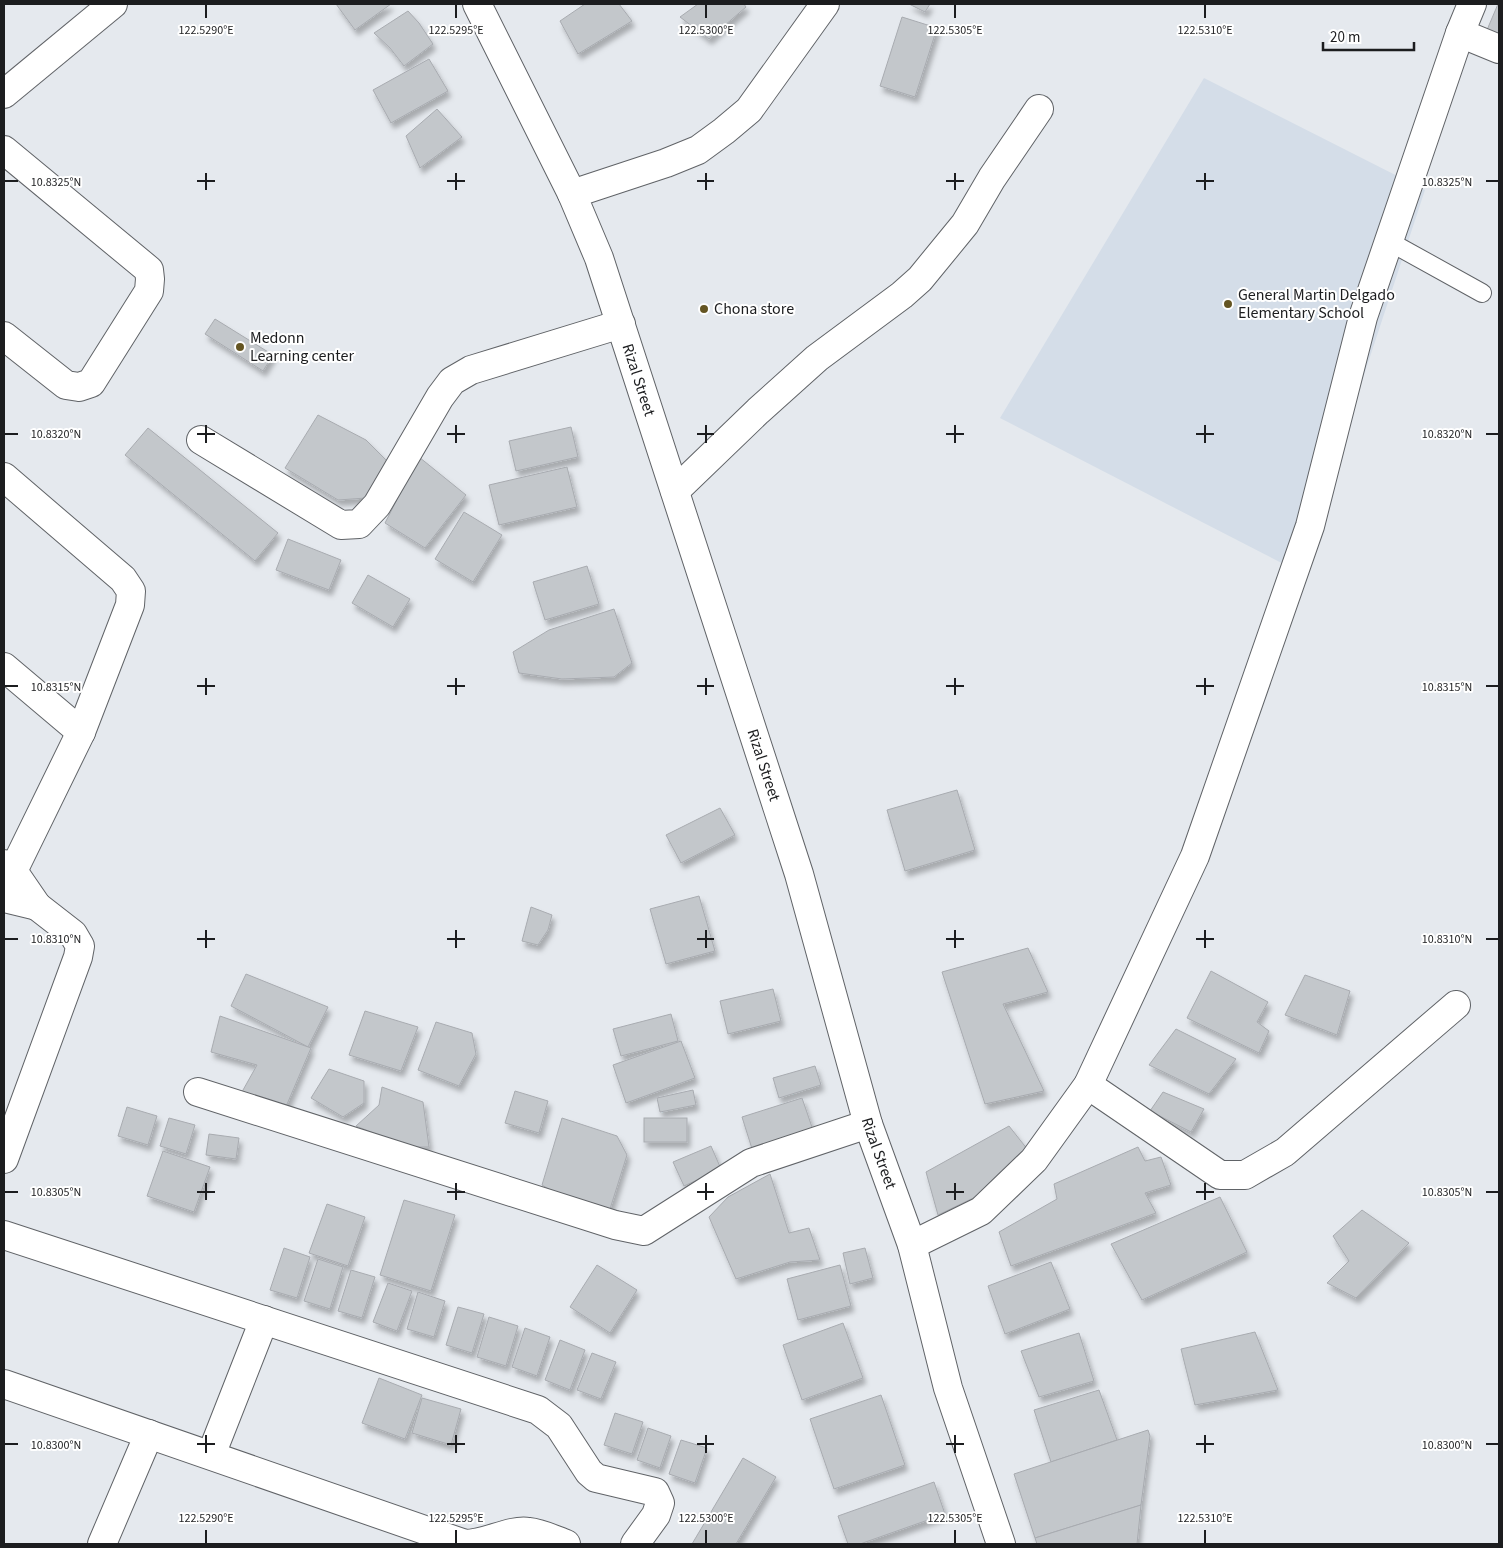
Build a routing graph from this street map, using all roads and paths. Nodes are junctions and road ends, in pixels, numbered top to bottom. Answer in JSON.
{"nodes":[{"id":1,"x":113,"y":4,"type":"edge"},
{"id":2,"x":477,"y":4,"type":"edge"},
{"id":3,"x":825,"y":4,"type":"edge"},
{"id":4,"x":1472,"y":4,"type":"edge"},
{"id":5,"x":1460,"y":33,"type":"junction"},
{"id":6,"x":1499,"y":49,"type":"edge"},
{"id":7,"x":4,"y":94,"type":"edge"},
{"id":8,"x":1039,"y":109,"type":"dead end"},
{"id":9,"x":4,"y":150,"type":"edge"},
{"id":10,"x":572,"y":194,"type":"junction"},
{"id":11,"x":1390,"y":242,"type":"junction"},
{"id":12,"x":1482,"y":293,"type":"dead end"},
{"id":13,"x":621,"y":324,"type":"junction"},
{"id":14,"x":4,"y":336,"type":"edge"},
{"id":15,"x":201,"y":440,"type":"dead end"},
{"id":16,"x":4,"y":477,"type":"edge"},
{"id":17,"x":675,"y":492,"type":"junction"},
{"id":18,"x":4,"y":667,"type":"edge"},
{"id":19,"x":81,"y":732,"type":"junction"},
{"id":20,"x":7,"y":872,"type":"edge"},
{"id":21,"x":4,"y":898,"type":"edge"},
{"id":22,"x":37,"y":906,"type":"junction"},
{"id":23,"x":1456,"y":1005,"type":"dead end"},
{"id":24,"x":1088,"y":1085,"type":"junction"},
{"id":25,"x":198,"y":1092,"type":"dead end"},
{"id":26,"x":868,"y":1124,"type":"junction"},
{"id":27,"x":4,"y":1159,"type":"edge"},
{"id":28,"x":4,"y":1235,"type":"edge"},
{"id":29,"x":912,"y":1245,"type":"junction"},
{"id":30,"x":264,"y":1320,"type":"junction"},
{"id":31,"x":4,"y":1384,"type":"edge"},
{"id":32,"x":149,"y":1434,"type":"junction"},
{"id":33,"x":211,"y":1455,"type":"junction"},
{"id":34,"x":102,"y":1544,"type":"edge"},
{"id":35,"x":566,"y":1544,"type":"edge"},
{"id":36,"x":636,"y":1544,"type":"edge"},
{"id":37,"x":1000,"y":1544,"type":"edge"}],
"edges":[{"from":1,"to":7,"type":"street"},
{"from":2,"to":10,"type":"street","name":"Rizal Street"},
{"from":3,"to":10,"type":"street"},
{"from":4,"to":5,"type":"street"},
{"from":5,"to":6,"type":"street"},
{"from":5,"to":11,"type":"street"},
{"from":8,"to":17,"type":"street"},
{"from":9,"to":14,"type":"street"},
{"from":10,"to":13,"type":"street","name":"Rizal Street"},
{"from":11,"to":12,"type":"lane"},
{"from":11,"to":24,"type":"street"},
{"from":13,"to":15,"type":"street"},
{"from":13,"to":17,"type":"street","name":"Rizal Street"},
{"from":16,"to":19,"type":"street"},
{"from":17,"to":26,"type":"street","name":"Rizal Street"},
{"from":18,"to":19,"type":"street"},
{"from":19,"to":20,"type":"street"},
{"from":20,"to":22,"type":"street"},
{"from":21,"to":22,"type":"street"},
{"from":22,"to":27,"type":"street"},
{"from":23,"to":24,"type":"street"},
{"from":24,"to":29,"type":"street"},
{"from":25,"to":26,"type":"street"},
{"from":26,"to":29,"type":"street","name":"Rizal Street"},
{"from":28,"to":30,"type":"street"},
{"from":29,"to":37,"type":"street","name":"Rizal Street"},
{"from":30,"to":33,"type":"street"},
{"from":30,"to":36,"type":"street"},
{"from":31,"to":32,"type":"street"},
{"from":32,"to":33,"type":"street"},
{"from":32,"to":34,"type":"street"},
{"from":33,"to":35,"type":"street"}]}
